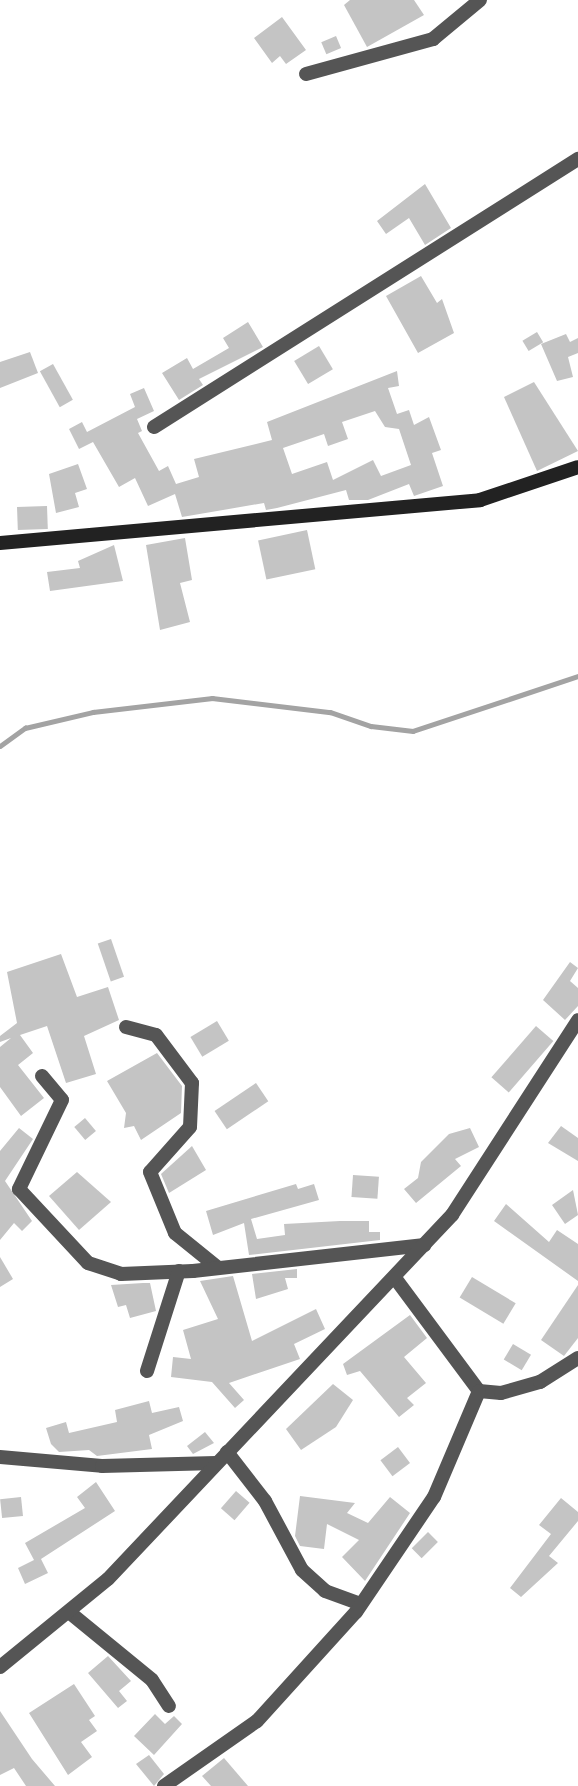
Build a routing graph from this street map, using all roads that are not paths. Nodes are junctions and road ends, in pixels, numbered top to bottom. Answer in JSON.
{"nodes":[{"id":1,"x":480,"y":0,"type":"edge"},
{"id":2,"x":306,"y":74,"type":"dead end"},
{"id":3,"x":578,"y":159,"type":"edge"},
{"id":4,"x":154,"y":427,"type":"dead end"},
{"id":5,"x":578,"y":467,"type":"edge"},
{"id":6,"x":0,"y":543,"type":"edge"},
{"id":7,"x":578,"y":1020,"type":"edge"},
{"id":8,"x":126,"y":1027,"type":"dead end"},
{"id":9,"x":42,"y":1076,"type":"dead end"},
{"id":10,"x":425,"y":1245,"type":"junction"},
{"id":11,"x":217,"y":1267,"type":"junction"},
{"id":12,"x":179,"y":1271,"type":"junction"},
{"id":13,"x":395,"y":1278,"type":"junction"},
{"id":14,"x":578,"y":1358,"type":"edge"},
{"id":15,"x":147,"y":1371,"type":"dead end"},
{"id":16,"x":478,"y":1391,"type":"junction"},
{"id":17,"x":0,"y":1457,"type":"edge"},
{"id":18,"x":222,"y":1457,"type":"junction"},
{"id":19,"x":361,"y":1604,"type":"junction"},
{"id":20,"x":69,"y":1612,"type":"junction"},
{"id":21,"x":0,"y":1667,"type":"edge"},
{"id":22,"x":169,"y":1706,"type":"dead end"},
{"id":23,"x":164,"y":1786,"type":"edge"}],
"edges":[{"from":1,"to":2,"type":"street"},
{"from":3,"to":4,"type":"street"},
{"from":5,"to":6,"type":"main road"},
{"from":7,"to":10,"type":"street"},
{"from":8,"to":11,"type":"street"},
{"from":9,"to":12,"type":"street"},
{"from":10,"to":11,"type":"street"},
{"from":10,"to":13,"type":"street"},
{"from":11,"to":12,"type":"street"},
{"from":12,"to":15,"type":"street"},
{"from":13,"to":16,"type":"street"},
{"from":13,"to":18,"type":"street"},
{"from":14,"to":16,"type":"street"},
{"from":16,"to":19,"type":"street"},
{"from":17,"to":18,"type":"street"},
{"from":18,"to":19,"type":"street"},
{"from":18,"to":20,"type":"street"},
{"from":19,"to":23,"type":"street"},
{"from":20,"to":21,"type":"street"},
{"from":20,"to":22,"type":"street"}]}
